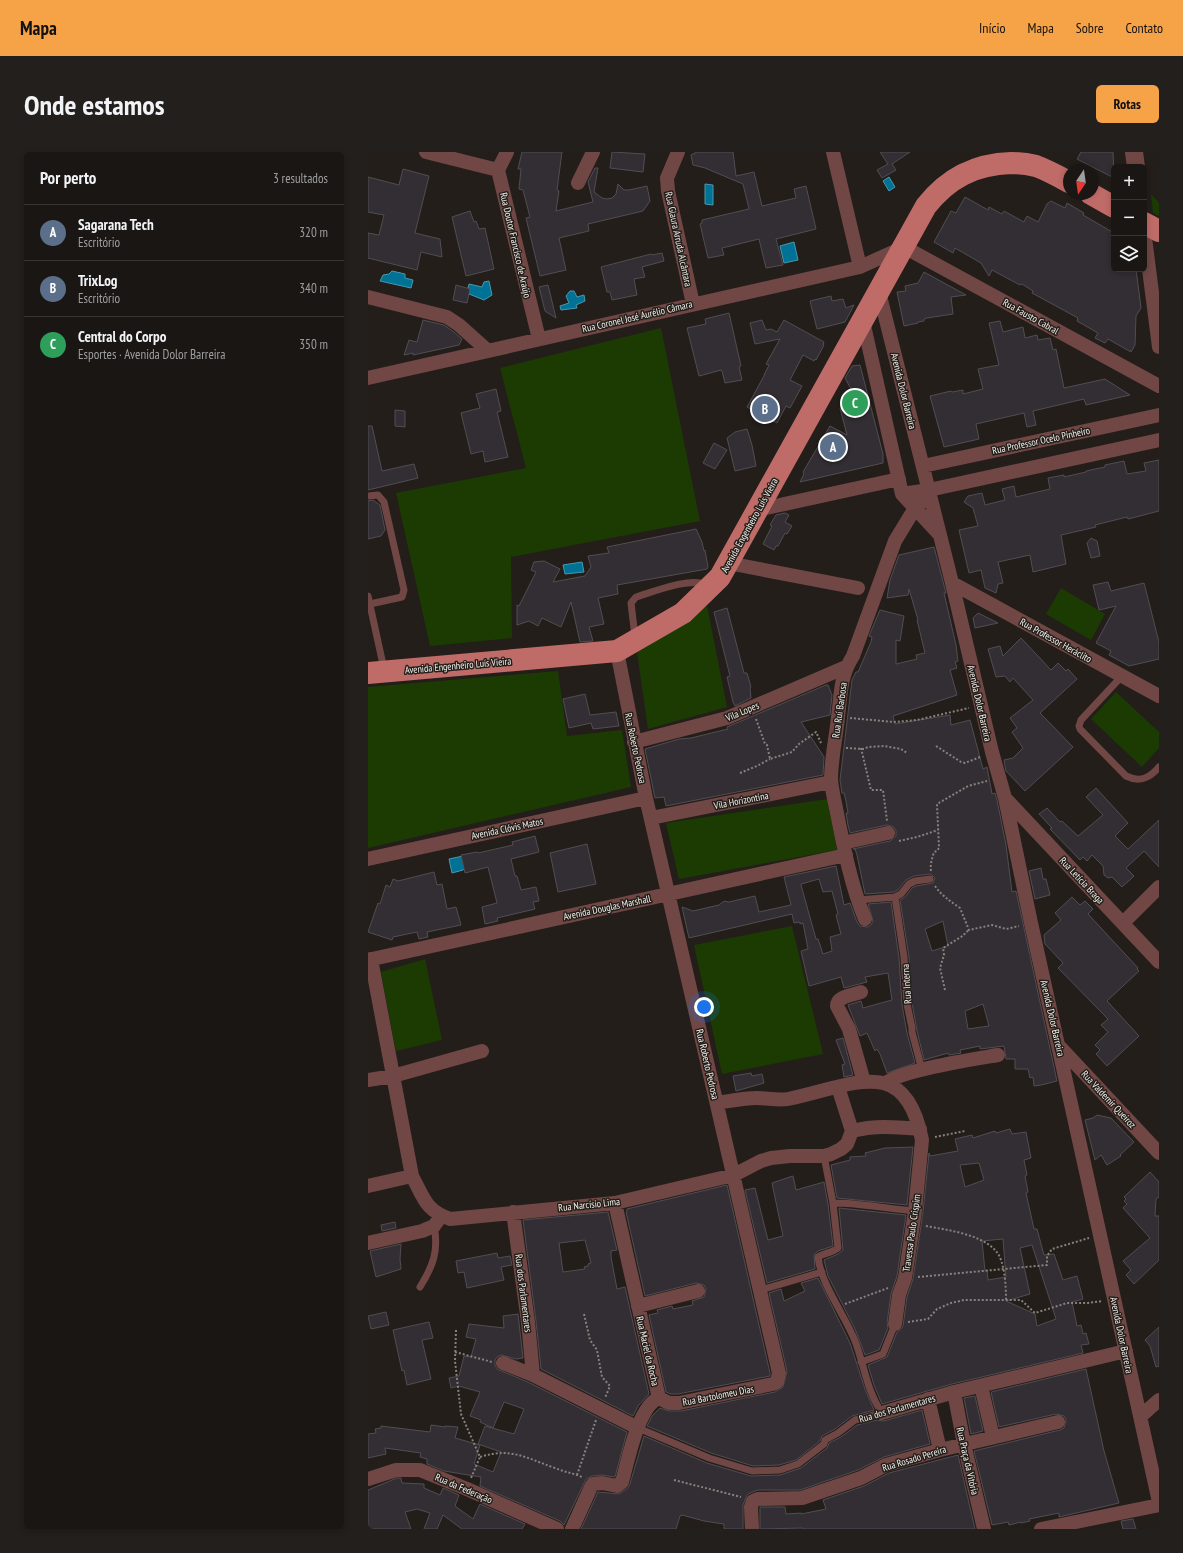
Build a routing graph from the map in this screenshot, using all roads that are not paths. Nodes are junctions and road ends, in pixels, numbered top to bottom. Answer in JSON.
{"nodes":[{"id":1,"x":426,"y":152,"type":"edge"},
{"id":2,"x":507,"y":152,"type":"edge"},
{"id":3,"x":593,"y":152,"type":"edge"},
{"id":4,"x":678,"y":152,"type":"edge"},
{"id":5,"x":833,"y":152,"type":"edge"},
{"id":6,"x":1134,"y":152,"type":"edge"},
{"id":7,"x":1136,"y":164,"type":"edge"},
{"id":8,"x":498,"y":170,"type":"junction"},
{"id":9,"x":1063,"y":179,"type":"edge"},
{"id":10,"x":578,"y":183,"type":"dead end"},
{"id":11,"x":1099,"y":199,"type":"edge"},
{"id":12,"x":1111,"y":205,"type":"edge"},
{"id":13,"x":1147,"y":225,"type":"edge"},
{"id":14,"x":1159,"y":231,"type":"edge"},
{"id":15,"x":1145,"y":236,"type":"edge"},
{"id":16,"x":904,"y":247,"type":"junction"},
{"id":17,"x":860,"y":267,"type":"junction"},
{"id":18,"x":879,"y":292,"type":"junction"},
{"id":19,"x":368,"y":297,"type":"edge"},
{"id":20,"x":693,"y":304,"type":"junction"},
{"id":21,"x":863,"y":321,"type":"junction"},
{"id":22,"x":539,"y":339,"type":"junction"},
{"id":23,"x":1159,"y":347,"type":"edge"},
{"id":24,"x":487,"y":350,"type":"junction"},
{"id":25,"x":368,"y":378,"type":"edge"},
{"id":26,"x":1159,"y":386,"type":"edge"},
{"id":27,"x":1159,"y":415,"type":"edge"},
{"id":28,"x":1159,"y":440,"type":"edge"},
{"id":29,"x":923,"y":466,"type":"junction"},
{"id":30,"x":899,"y":479,"type":"junction"},
{"id":31,"x":930,"y":492,"type":"junction"},
{"id":32,"x":902,"y":494,"type":"junction"},
{"id":33,"x":368,"y":496,"type":"edge"},
{"id":34,"x":915,"y":508,"type":"junction"},
{"id":35,"x":758,"y":510,"type":"junction"},
{"id":36,"x":940,"y":536,"type":"junction"},
{"id":37,"x":728,"y":563,"type":"junction"},
{"id":38,"x":952,"y":583,"type":"junction"},
{"id":39,"x":708,"y":588,"type":"junction"},
{"id":40,"x":858,"y":588,"type":"dead end"},
{"id":41,"x":368,"y":596,"type":"edge"},
{"id":42,"x":370,"y":604,"type":"junction"},
{"id":43,"x":636,"y":641,"type":"junction"},
{"id":44,"x":616,"y":651,"type":"junction"},
{"id":45,"x":846,"y":667,"type":"junction"},
{"id":46,"x":372,"y":672,"type":"edge"},
{"id":47,"x":1122,"y":676,"type":"junction"},
{"id":48,"x":1159,"y":696,"type":"edge"},
{"id":49,"x":634,"y":742,"type":"junction"},
{"id":50,"x":1159,"y":767,"type":"edge"},
{"id":51,"x":831,"y":782,"type":"junction"},
{"id":52,"x":646,"y":798,"type":"junction"},
{"id":53,"x":1005,"y":798,"type":"junction"},
{"id":54,"x":651,"y":818,"type":"junction"},
{"id":55,"x":888,"y":833,"type":"road end"},
{"id":56,"x":844,"y":849,"type":"junction"},
{"id":57,"x":368,"y":858,"type":"edge"},
{"id":58,"x":930,"y":879,"type":"road end"},
{"id":59,"x":1159,"y":887,"type":"edge"},
{"id":60,"x":668,"y":894,"type":"junction"},
{"id":61,"x":896,"y":897,"type":"junction"},
{"id":62,"x":858,"y":900,"type":"junction"},
{"id":63,"x":865,"y":919,"type":"dead end"},
{"id":64,"x":1123,"y":923,"type":"junction"},
{"id":65,"x":369,"y":960,"type":"edge"},
{"id":66,"x":1159,"y":962,"type":"edge"},
{"id":67,"x":861,"y":992,"type":"dead end"},
{"id":68,"x":1059,"y":1046,"type":"junction"},
{"id":69,"x":482,"y":1051,"type":"dead end"},
{"id":70,"x":998,"y":1055,"type":"dead end"},
{"id":71,"x":922,"y":1070,"type":"junction"},
{"id":72,"x":393,"y":1076,"type":"junction"},
{"id":73,"x":368,"y":1080,"type":"edge"},
{"id":74,"x":864,"y":1082,"type":"junction"},
{"id":75,"x":886,"y":1083,"type":"junction"},
{"id":76,"x":838,"y":1088,"type":"junction"},
{"id":77,"x":718,"y":1103,"type":"junction"},
{"id":78,"x":852,"y":1132,"type":"junction"},
{"id":79,"x":921,"y":1135,"type":"junction"},
{"id":80,"x":1159,"y":1152,"type":"edge"},
{"id":81,"x":824,"y":1156,"type":"junction"},
{"id":82,"x":734,"y":1175,"type":"junction"},
{"id":83,"x":412,"y":1176,"type":"junction"},
{"id":84,"x":368,"y":1186,"type":"edge"},
{"id":85,"x":615,"y":1203,"type":"junction"},
{"id":86,"x":833,"y":1203,"type":"junction"},
{"id":87,"x":514,"y":1212,"type":"junction"},
{"id":88,"x":914,"y":1218,"type":"junction"},
{"id":89,"x":438,"y":1221,"type":"junction"},
{"id":90,"x":368,"y":1243,"type":"edge"},
{"id":91,"x":822,"y":1272,"type":"junction"},
{"id":92,"x":420,"y":1287,"type":"dead end"},
{"id":93,"x":761,"y":1290,"type":"junction"},
{"id":94,"x":698,"y":1291,"type":"dead end"},
{"id":95,"x":638,"y":1306,"type":"junction"},
{"id":96,"x":895,"y":1324,"type":"joint"},
{"id":97,"x":1126,"y":1351,"type":"junction"},
{"id":98,"x":861,"y":1362,"type":"junction"},
{"id":99,"x":503,"y":1363,"type":"road end"},
{"id":100,"x":534,"y":1375,"type":"junction"},
{"id":101,"x":777,"y":1382,"type":"joint"},
{"id":102,"x":981,"y":1386,"type":"junction"},
{"id":103,"x":954,"y":1392,"type":"junction"},
{"id":104,"x":659,"y":1398,"type":"junction"},
{"id":105,"x":928,"y":1399,"type":"junction"},
{"id":106,"x":1159,"y":1400,"type":"edge"},
{"id":107,"x":882,"y":1413,"type":"junction"},
{"id":108,"x":1141,"y":1416,"type":"junction"},
{"id":109,"x":1058,"y":1422,"type":"dead end"},
{"id":110,"x":638,"y":1428,"type":"junction"},
{"id":111,"x":993,"y":1437,"type":"junction"},
{"id":112,"x":964,"y":1444,"type":"junction"},
{"id":113,"x":940,"y":1450,"type":"junction"},
{"id":114,"x":368,"y":1479,"type":"edge"},
{"id":115,"x":1159,"y":1503,"type":"edge"},
{"id":116,"x":557,"y":1529,"type":"edge"},
{"id":117,"x":572,"y":1529,"type":"edge"},
{"id":118,"x":752,"y":1529,"type":"edge"},
{"id":119,"x":984,"y":1529,"type":"edge"},
{"id":120,"x":1040,"y":1529,"type":"edge"}],
"edges":[{"from":1,"to":8,"type":"street"},
{"from":2,"to":8,"type":"street"},
{"from":3,"to":10,"type":"street"},
{"from":4,"to":20,"type":"street","name":"Rua Glaura Arruda Alcântara"},
{"from":5,"to":17,"type":"street"},
{"from":6,"to":7,"type":"street"},
{"from":8,"to":22,"type":"street","name":"Rua Doutor Francisco de Araújo"},
{"from":9,"to":16,"type":"main road","name":"Avenida Engenheiro Luís Vieira"},
{"from":11,"to":12,"type":"main road"},
{"from":13,"to":14,"type":"main road"},
{"from":15,"to":23,"type":"street"},
{"from":16,"to":17,"type":"street","name":"Rua Coronel José Aurélio Câmara"},
{"from":16,"to":18,"type":"main road","name":"Avenida Engenheiro Luís Vieira"},
{"from":16,"to":26,"type":"street","name":"Rua Fausto Cabral"},
{"from":17,"to":20,"type":"street","name":"Rua Coronel José Aurélio Câmara"},
{"from":18,"to":21,"type":"main road","name":"Avenida Engenheiro Luís Vieira"},
{"from":18,"to":29,"type":"street","name":"Avenida Dolor Barreira"},
{"from":19,"to":24,"type":"street"},
{"from":20,"to":22,"type":"street","name":"Rua Coronel José Aurélio Câmara"},
{"from":21,"to":30,"type":"street"},
{"from":21,"to":35,"type":"main road","name":"Avenida Engenheiro Luís Vieira"},
{"from":22,"to":24,"type":"street","name":"Rua Coronel José Aurélio Câmara"},
{"from":24,"to":25,"type":"street","name":"Rua Coronel José Aurélio Câmara"},
{"from":27,"to":29,"type":"street","name":"Rua Professor Ocelo Pinheiro"},
{"from":28,"to":31,"type":"street"},
{"from":29,"to":31,"type":"street","name":"Avenida Dolor Barreira"},
{"from":30,"to":32,"type":"street"},
{"from":30,"to":35,"type":"street"},
{"from":31,"to":32,"type":"street"},
{"from":31,"to":34,"type":"street","name":"Rua Ruí Barbosa"},
{"from":31,"to":36,"type":"street","name":"Avenida Dolor Barreira"},
{"from":32,"to":34,"type":"street","name":"Avenida Dolor Barreira"},
{"from":33,"to":42,"type":"lane"},
{"from":34,"to":36,"type":"street","name":"Avenida Dolor Barreira"},
{"from":34,"to":45,"type":"street","name":"Rua Ruí Barbosa"},
{"from":35,"to":37,"type":"main road","name":"Avenida Engenheiro Luís Vieira"},
{"from":36,"to":38,"type":"street","name":"Avenida Dolor Barreira"},
{"from":37,"to":39,"type":"main road","name":"Avenida Engenheiro Luís Vieira"},
{"from":37,"to":40,"type":"street"},
{"from":38,"to":47,"type":"street","name":"Rua Professor Heráclito"},
{"from":38,"to":53,"type":"street","name":"Avenida Dolor Barreira"},
{"from":39,"to":43,"type":"main road","name":"Avenida Engenheiro Luís Vieira"},
{"from":39,"to":43,"type":"lane"},
{"from":41,"to":42,"type":"lane"},
{"from":42,"to":46,"type":"lane"},
{"from":43,"to":44,"type":"main road","name":"Avenida Engenheiro Luís Vieira"},
{"from":44,"to":46,"type":"main road","name":"Avenida Engenheiro Luís Vieira"},
{"from":44,"to":49,"type":"street","name":"Rua Roberto Pedrosa"},
{"from":45,"to":49,"type":"street","name":"Vila Lopes"},
{"from":45,"to":51,"type":"street","name":"Rua Ruí Barbosa"},
{"from":47,"to":48,"type":"street","name":"Rua Professor Heráclito"},
{"from":47,"to":50,"type":"lane"},
{"from":49,"to":52,"type":"street","name":"Rua Roberto Pedrosa"},
{"from":51,"to":54,"type":"street","name":"Vila Horizontina"},
{"from":51,"to":56,"type":"street","name":"Rua Ruí Barbosa"},
{"from":52,"to":54,"type":"street","name":"Rua Roberto Pedrosa"},
{"from":52,"to":57,"type":"street","name":"Avenida Clóvis Matos"},
{"from":53,"to":64,"type":"street","name":"Rua Letícia Braga"},
{"from":53,"to":68,"type":"street","name":"Avenida Dolor Barreira"},
{"from":54,"to":60,"type":"street","name":"Rua Roberto Pedrosa"},
{"from":55,"to":56,"type":"street","name":"Avenida Douglas Marshall"},
{"from":56,"to":60,"type":"street","name":"Avenida Douglas Marshall"},
{"from":56,"to":62,"type":"street","name":"Rua Ruí Barbosa"},
{"from":58,"to":61,"type":"lane"},
{"from":59,"to":64,"type":"street"},
{"from":60,"to":65,"type":"street","name":"Avenida Douglas Marshall"},
{"from":60,"to":77,"type":"street","name":"Rua Roberto Pedrosa"},
{"from":61,"to":62,"type":"lane"},
{"from":61,"to":71,"type":"lane","name":"Rua Interna"},
{"from":62,"to":63,"type":"street","name":"Rua Ruí Barbosa"},
{"from":64,"to":66,"type":"street","name":"Rua Letícia Braga"},
{"from":65,"to":72,"type":"street"},
{"from":67,"to":74,"type":"street"},
{"from":68,"to":80,"type":"street","name":"Rua Valdemir Queiroz"},
{"from":68,"to":97,"type":"street","name":"Avenida Dolor Barreira"},
{"from":69,"to":72,"type":"street"},
{"from":70,"to":71,"type":"street"},
{"from":71,"to":75,"type":"street"},
{"from":72,"to":73,"type":"street"},
{"from":72,"to":83,"type":"street"},
{"from":74,"to":75,"type":"street"},
{"from":74,"to":76,"type":"street"},
{"from":75,"to":79,"type":"street"},
{"from":76,"to":77,"type":"street"},
{"from":76,"to":78,"type":"street"},
{"from":77,"to":82,"type":"street","name":"Rua Roberto Pedrosa"},
{"from":78,"to":79,"type":"street"},
{"from":78,"to":81,"type":"street"},
{"from":79,"to":88,"type":"street","name":"Travessa Paulo Crispim"},
{"from":81,"to":82,"type":"street","name":"Rua Narcísio Lima"},
{"from":81,"to":86,"type":"lane"},
{"from":82,"to":85,"type":"street","name":"Rua Narcísio Lima"},
{"from":82,"to":93,"type":"street","name":"Rua Roberto Pedrosa"},
{"from":83,"to":84,"type":"street"},
{"from":83,"to":89,"type":"street"},
{"from":85,"to":87,"type":"street","name":"Rua Narcísio Lima"},
{"from":85,"to":95,"type":"street","name":"Rua Maciel da Rocha"},
{"from":86,"to":88,"type":"lane"},
{"from":86,"to":91,"type":"lane"},
{"from":87,"to":89,"type":"street","name":"Rua Narcísio Lima"},
{"from":87,"to":100,"type":"street","name":"Rua dos Parlamentares"},
{"from":88,"to":96,"type":"street","name":"Travessa Paulo Crispim"},
{"from":89,"to":90,"type":"street"},
{"from":89,"to":92,"type":"lane"},
{"from":91,"to":93,"type":"lane"},
{"from":91,"to":98,"type":"lane"},
{"from":93,"to":101,"type":"street","name":"Rua Roberto Pedrosa"},
{"from":94,"to":95,"type":"street"},
{"from":95,"to":104,"type":"street","name":"Rua Maciel da Rocha"},
{"from":96,"to":98,"type":"lane","name":"Travessa Paulo Crispim"},
{"from":97,"to":102,"type":"street","name":"Rua dos Parlamentares"},
{"from":97,"to":108,"type":"street","name":"Avenida Dolor Barreira"},
{"from":98,"to":107,"type":"lane"},
{"from":99,"to":100,"type":"street","name":"Rua dos Parlamentares"},
{"from":100,"to":110,"type":"street","name":"Rua dos Parlamentares"},
{"from":101,"to":104,"type":"street","name":"Rua Bartolomeu Dias"},
{"from":102,"to":103,"type":"street","name":"Rua dos Parlamentares"},
{"from":102,"to":111,"type":"street"},
{"from":103,"to":105,"type":"street","name":"Rua dos Parlamentares"},
{"from":103,"to":112,"type":"street","name":"Rua Praça da Vitória"},
{"from":104,"to":110,"type":"street","name":"Rua Maciel da Rocha"},
{"from":105,"to":107,"type":"street","name":"Rua dos Parlamentares"},
{"from":105,"to":113,"type":"street"},
{"from":106,"to":108,"type":"street"},
{"from":107,"to":110,"type":"lane","name":"Rua dos Parlamentares"},
{"from":108,"to":115,"type":"street","name":"Avenida Dolor Barreira"},
{"from":109,"to":111,"type":"street","name":"Rua Rosado Pereira"},
{"from":110,"to":117,"type":"street","name":"Rua Maciel da Rocha"},
{"from":111,"to":112,"type":"street","name":"Rua Rosado Pereira"},
{"from":112,"to":113,"type":"street","name":"Rua Rosado Pereira"},
{"from":112,"to":119,"type":"street","name":"Rua Praça da Vitória"},
{"from":113,"to":118,"type":"street","name":"Rua Rosado Pereira"},
{"from":114,"to":116,"type":"street","name":"Rua da Federação"},
{"from":115,"to":120,"type":"street"}]}
